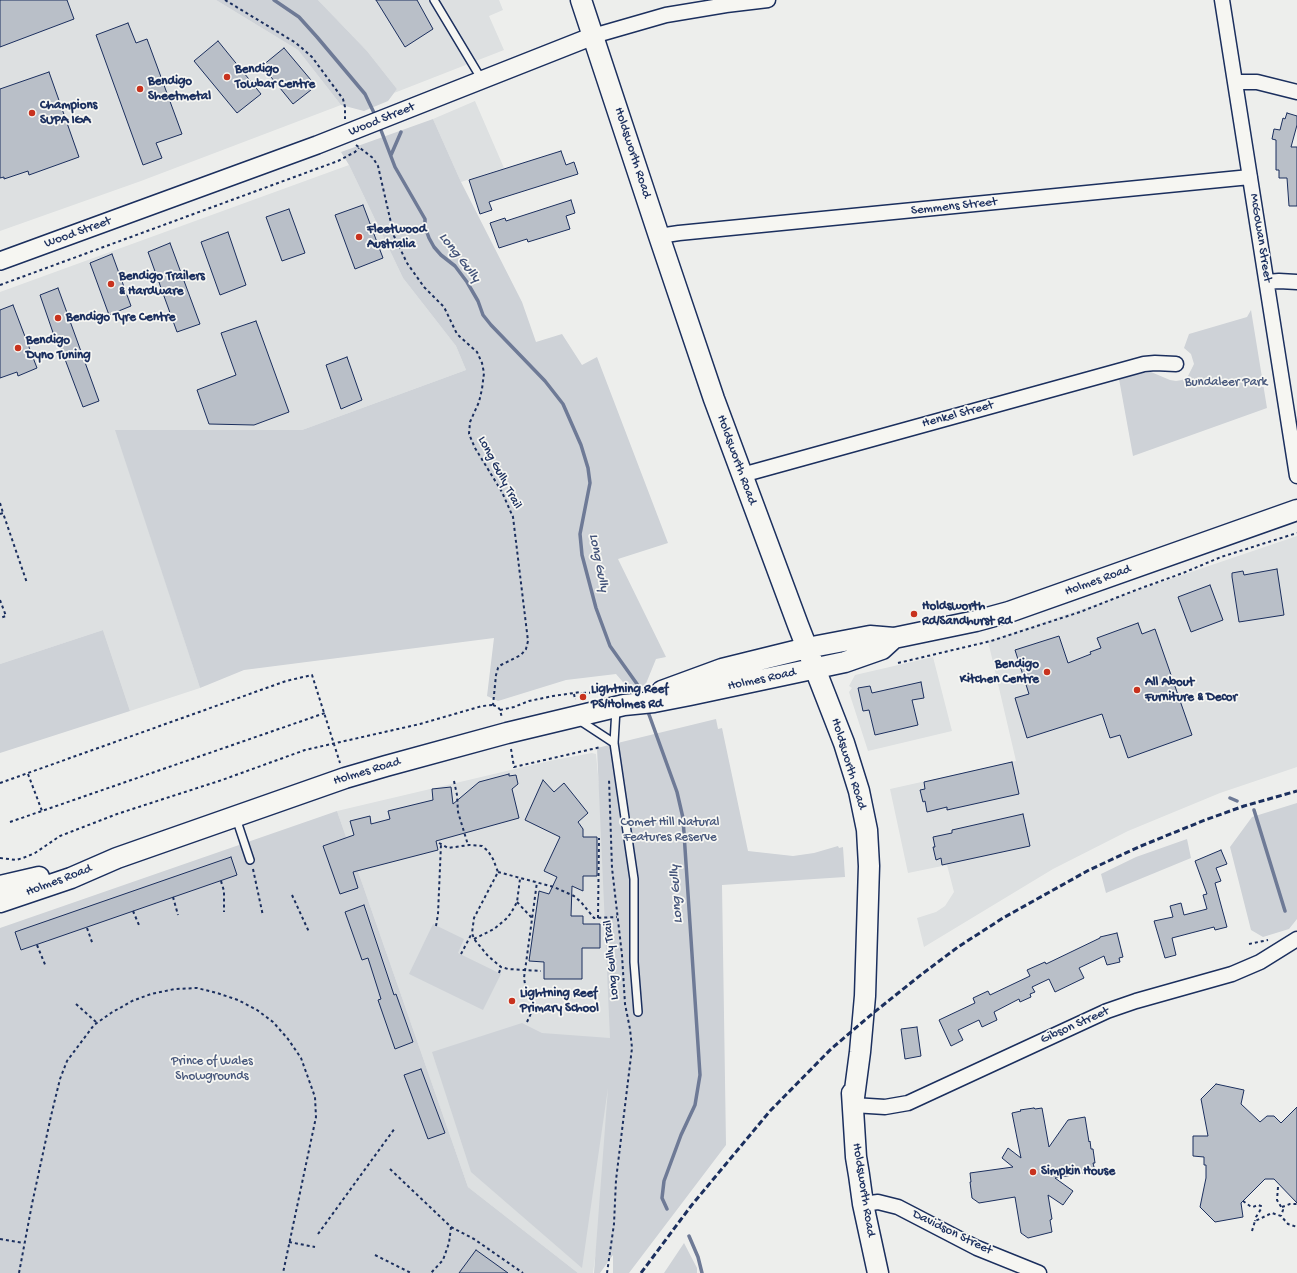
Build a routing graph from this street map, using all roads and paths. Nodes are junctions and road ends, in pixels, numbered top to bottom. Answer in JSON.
{"nodes":[{"id":1,"x":225,"y":0,"type":"edge"},
{"id":2,"x":434,"y":0,"type":"edge"},
{"id":3,"x":581,"y":0,"type":"edge"},
{"id":4,"x":768,"y":0,"type":"edge"},
{"id":5,"x":1222,"y":0,"type":"edge"},
{"id":6,"x":593,"y":36,"type":"junction"},
{"id":7,"x":482,"y":80,"type":"junction"},
{"id":8,"x":1235,"y":82,"type":"junction"},
{"id":9,"x":1297,"y":92,"type":"edge"},
{"id":10,"x":346,"y":122,"type":"dead end"},
{"id":11,"x":354,"y":143,"type":"dead end"},
{"id":12,"x":359,"y":148,"type":"junction"},
{"id":13,"x":1250,"y":177,"type":"junction"},
{"id":14,"x":659,"y":236,"type":"junction"},
{"id":15,"x":0,"y":261,"type":"edge"},
{"id":16,"x":1267,"y":282,"type":"junction"},
{"id":17,"x":1297,"y":282,"type":"edge"},
{"id":18,"x":0,"y":285,"type":"edge"},
{"id":19,"x":1176,"y":364,"type":"dead end"},
{"id":20,"x":742,"y":475,"type":"junction"},
{"id":21,"x":1297,"y":476,"type":"edge"},
{"id":22,"x":0,"y":503,"type":"edge"},
{"id":23,"x":1297,"y":510,"type":"edge"},
{"id":24,"x":3,"y":513,"type":"junction"},
{"id":25,"x":0,"y":514,"type":"edge"},
{"id":26,"x":1297,"y":533,"type":"edge"},
{"id":27,"x":27,"y":583,"type":"dead end"},
{"id":28,"x":0,"y":600,"type":"edge"},
{"id":29,"x":0,"y":618,"type":"edge"},
{"id":30,"x":894,"y":638,"type":"junction"},
{"id":31,"x":807,"y":648,"type":"junction"},
{"id":32,"x":898,"y":663,"type":"dead end"},
{"id":33,"x":815,"y":668,"type":"junction"},
{"id":34,"x":574,"y":694,"type":"junction"},
{"id":35,"x":637,"y":702,"type":"junction"},
{"id":36,"x":493,"y":705,"type":"junction"},
{"id":37,"x":500,"y":710,"type":"junction"},
{"id":38,"x":325,"y":713,"type":"junction"},
{"id":39,"x":502,"y":716,"type":"dead end"},
{"id":40,"x":575,"y":717,"type":"junction"},
{"id":41,"x":334,"y":743,"type":"junction"},
{"id":42,"x":614,"y":743,"type":"junction"},
{"id":43,"x":605,"y":750,"type":"dead end"},
{"id":44,"x":512,"y":758,"type":"dead end"},
{"id":45,"x":608,"y":772,"type":"dead end"},
{"id":46,"x":28,"y":774,"type":"junction"},
{"id":47,"x":345,"y":778,"type":"junction"},
{"id":48,"x":454,"y":781,"type":"dead end"},
{"id":49,"x":0,"y":783,"type":"edge"},
{"id":50,"x":42,"y":811,"type":"junction"},
{"id":51,"x":235,"y":816,"type":"junction"},
{"id":52,"x":10,"y":822,"type":"dead end"},
{"id":53,"x":599,"y":838,"type":"dead end"},
{"id":54,"x":468,"y":845,"type":"junction"},
{"id":55,"x":0,"y":858,"type":"edge"},
{"id":56,"x":117,"y":858,"type":"junction"},
{"id":57,"x":250,"y":860,"type":"joint"},
{"id":58,"x":498,"y":872,"type":"junction"},
{"id":59,"x":520,"y":879,"type":"junction"},
{"id":60,"x":221,"y":881,"type":"dead end"},
{"id":61,"x":537,"y":882,"type":"junction"},
{"id":62,"x":0,"y":886,"type":"edge"},
{"id":63,"x":292,"y":895,"type":"dead end"},
{"id":64,"x":173,"y":897,"type":"dead end"},
{"id":65,"x":0,"y":902,"type":"edge"},
{"id":66,"x":517,"y":902,"type":"junction"},
{"id":67,"x":134,"y":911,"type":"dead end"},
{"id":68,"x":224,"y":912,"type":"dead end"},
{"id":69,"x":178,"y":915,"type":"dead end"},
{"id":70,"x":263,"y":916,"type":"dead end"},
{"id":71,"x":617,"y":917,"type":"junction"},
{"id":72,"x":532,"y":918,"type":"junction"},
{"id":73,"x":598,"y":918,"type":"junction"},
{"id":74,"x":139,"y":925,"type":"dead end"},
{"id":75,"x":436,"y":926,"type":"dead end"},
{"id":76,"x":87,"y":928,"type":"dead end"},
{"id":77,"x":309,"y":932,"type":"dead end"},
{"id":78,"x":472,"y":933,"type":"junction"},
{"id":79,"x":1297,"y":938,"type":"edge"},
{"id":80,"x":474,"y":939,"type":"junction"},
{"id":81,"x":37,"y":945,"type":"dead end"},
{"id":82,"x":93,"y":945,"type":"dead end"},
{"id":83,"x":461,"y":954,"type":"dead end"},
{"id":84,"x":46,"y":967,"type":"dead end"},
{"id":85,"x":501,"y":967,"type":"junction"},
{"id":86,"x":526,"y":970,"type":"junction"},
{"id":87,"x":541,"y":971,"type":"dead end"},
{"id":88,"x":499,"y":973,"type":"dead end"},
{"id":89,"x":76,"y":1004,"type":"dead end"},
{"id":90,"x":638,"y":1012,"type":"dead end"},
{"id":91,"x":527,"y":1022,"type":"dead end"},
{"id":92,"x":97,"y":1023,"type":"junction"},
{"id":93,"x":853,"y":1105,"type":"junction"},
{"id":94,"x":395,"y":1128,"type":"dead end"},
{"id":95,"x":390,"y":1169,"type":"dead end"},
{"id":96,"x":1278,"y":1188,"type":"dead end"},
{"id":97,"x":1243,"y":1201,"type":"dead end"},
{"id":98,"x":863,"y":1204,"type":"junction"},
{"id":99,"x":1297,"y":1204,"type":"edge"},
{"id":100,"x":1282,"y":1207,"type":"junction"},
{"id":101,"x":1281,"y":1216,"type":"junction"},
{"id":102,"x":1255,"y":1221,"type":"junction"},
{"id":103,"x":451,"y":1227,"type":"junction"},
{"id":104,"x":1297,"y":1227,"type":"edge"},
{"id":105,"x":1252,"y":1232,"type":"dead end"},
{"id":106,"x":318,"y":1234,"type":"dead end"},
{"id":107,"x":0,"y":1240,"type":"edge"},
{"id":108,"x":289,"y":1242,"type":"junction"},
{"id":109,"x":24,"y":1243,"type":"junction"},
{"id":110,"x":315,"y":1247,"type":"dead end"},
{"id":111,"x":375,"y":1256,"type":"dead end"},
{"id":112,"x":19,"y":1273,"type":"edge"},
{"id":113,"x":283,"y":1273,"type":"edge"},
{"id":114,"x":411,"y":1273,"type":"edge"},
{"id":115,"x":431,"y":1273,"type":"edge"},
{"id":116,"x":522,"y":1273,"type":"edge"},
{"id":117,"x":607,"y":1273,"type":"edge"},
{"id":118,"x":878,"y":1273,"type":"edge"},
{"id":119,"x":1039,"y":1273,"type":"edge"}],
"edges":[{"from":1,"to":10,"type":"path"},
{"from":2,"to":7,"type":"lane"},
{"from":3,"to":6,"type":"main road","name":"Holdsworth Road"},
{"from":4,"to":6,"type":"street","name":"Wood Street"},
{"from":5,"to":8,"type":"street","name":"McGowan Street"},
{"from":6,"to":7,"type":"street","name":"Wood Street"},
{"from":6,"to":14,"type":"main road","name":"Holdsworth Road"},
{"from":7,"to":15,"type":"street","name":"Wood Street"},
{"from":8,"to":9,"type":"street"},
{"from":8,"to":13,"type":"street","name":"McGowan Street"},
{"from":11,"to":12,"type":"path","name":"Long Gully Trail"},
{"from":12,"to":18,"type":"path"},
{"from":12,"to":36,"type":"path","name":"Long Gully Trail"},
{"from":13,"to":14,"type":"street","name":"Semmens Street"},
{"from":13,"to":16,"type":"street","name":"McGowan Street"},
{"from":14,"to":20,"type":"main road","name":"Holdsworth Road"},
{"from":16,"to":17,"type":"street"},
{"from":16,"to":21,"type":"street","name":"McGowan Street"},
{"from":19,"to":20,"type":"street","name":"Henkel Street"},
{"from":20,"to":31,"type":"main road","name":"Holdsworth Road"},
{"from":22,"to":24,"type":"path"},
{"from":23,"to":30,"type":"main road","name":"Holmes Road"},
{"from":24,"to":25,"type":"path"},
{"from":24,"to":27,"type":"path"},
{"from":26,"to":32,"type":"path"},
{"from":28,"to":29,"type":"path"},
{"from":30,"to":31,"type":"main road","name":"Holmes Road"},
{"from":30,"to":33,"type":"main road","name":"Holmes Road"},
{"from":31,"to":33,"type":"main road","name":"Holdsworth Road"},
{"from":31,"to":35,"type":"main road","name":"Holmes Road"},
{"from":33,"to":35,"type":"main road","name":"Holmes Road"},
{"from":33,"to":93,"type":"main road","name":"Holdsworth Road"},
{"from":34,"to":34,"type":"path"},
{"from":34,"to":37,"type":"path"},
{"from":35,"to":40,"type":"main road","name":"Holmes Road"},
{"from":35,"to":42,"type":"lane"},
{"from":36,"to":37,"type":"path"},
{"from":36,"to":41,"type":"path"},
{"from":37,"to":39,"type":"path"},
{"from":38,"to":41,"type":"path"},
{"from":38,"to":46,"type":"path"},
{"from":38,"to":50,"type":"path"},
{"from":40,"to":42,"type":"lane"},
{"from":40,"to":47,"type":"main road","name":"Holmes Road"},
{"from":41,"to":47,"type":"path"},
{"from":41,"to":55,"type":"path"},
{"from":42,"to":90,"type":"lane"},
{"from":43,"to":44,"type":"path"},
{"from":45,"to":71,"type":"path","name":"Long Gully Trail"},
{"from":46,"to":49,"type":"path"},
{"from":46,"to":50,"type":"path"},
{"from":47,"to":51,"type":"main road","name":"Holmes Road"},
{"from":48,"to":54,"type":"path"},
{"from":50,"to":52,"type":"path"},
{"from":51,"to":56,"type":"main road","name":"Holmes Road"},
{"from":51,"to":57,"type":"lane"},
{"from":53,"to":73,"type":"path"},
{"from":54,"to":58,"type":"path"},
{"from":54,"to":75,"type":"path"},
{"from":56,"to":62,"type":"main road","name":"Holmes Road"},
{"from":56,"to":65,"type":"main road","name":"Holmes Road"},
{"from":57,"to":70,"type":"path"},
{"from":58,"to":59,"type":"path"},
{"from":58,"to":78,"type":"path"},
{"from":59,"to":61,"type":"path"},
{"from":59,"to":66,"type":"path"},
{"from":60,"to":68,"type":"path"},
{"from":61,"to":72,"type":"path"},
{"from":61,"to":73,"type":"path"},
{"from":63,"to":77,"type":"path"},
{"from":64,"to":69,"type":"path"},
{"from":66,"to":72,"type":"path"},
{"from":66,"to":80,"type":"path"},
{"from":67,"to":74,"type":"path"},
{"from":71,"to":73,"type":"path"},
{"from":71,"to":117,"type":"path","name":"Long Gully Trail"},
{"from":72,"to":86,"type":"path"},
{"from":76,"to":82,"type":"path"},
{"from":78,"to":80,"type":"path"},
{"from":78,"to":83,"type":"path"},
{"from":79,"to":93,"type":"street","name":"Gibson Street"},
{"from":80,"to":85,"type":"path"},
{"from":81,"to":84,"type":"path"},
{"from":85,"to":86,"type":"path"},
{"from":85,"to":88,"type":"path"},
{"from":86,"to":87,"type":"path"},
{"from":86,"to":91,"type":"path"},
{"from":89,"to":92,"type":"path"},
{"from":92,"to":108,"type":"path"},
{"from":92,"to":109,"type":"path"},
{"from":93,"to":98,"type":"main road","name":"Holdsworth Road"},
{"from":94,"to":106,"type":"path"},
{"from":95,"to":103,"type":"path"},
{"from":96,"to":100,"type":"path"},
{"from":97,"to":102,"type":"path"},
{"from":98,"to":118,"type":"main road","name":"Holdsworth Road"},
{"from":98,"to":119,"type":"street","name":"Davidson Street"},
{"from":99,"to":100,"type":"path"},
{"from":100,"to":101,"type":"path"},
{"from":101,"to":102,"type":"path"},
{"from":101,"to":104,"type":"path"},
{"from":102,"to":105,"type":"path"},
{"from":103,"to":115,"type":"path"},
{"from":103,"to":116,"type":"path"},
{"from":107,"to":109,"type":"path"},
{"from":108,"to":110,"type":"path"},
{"from":108,"to":113,"type":"path"},
{"from":109,"to":112,"type":"path"},
{"from":111,"to":114,"type":"path"}]}
